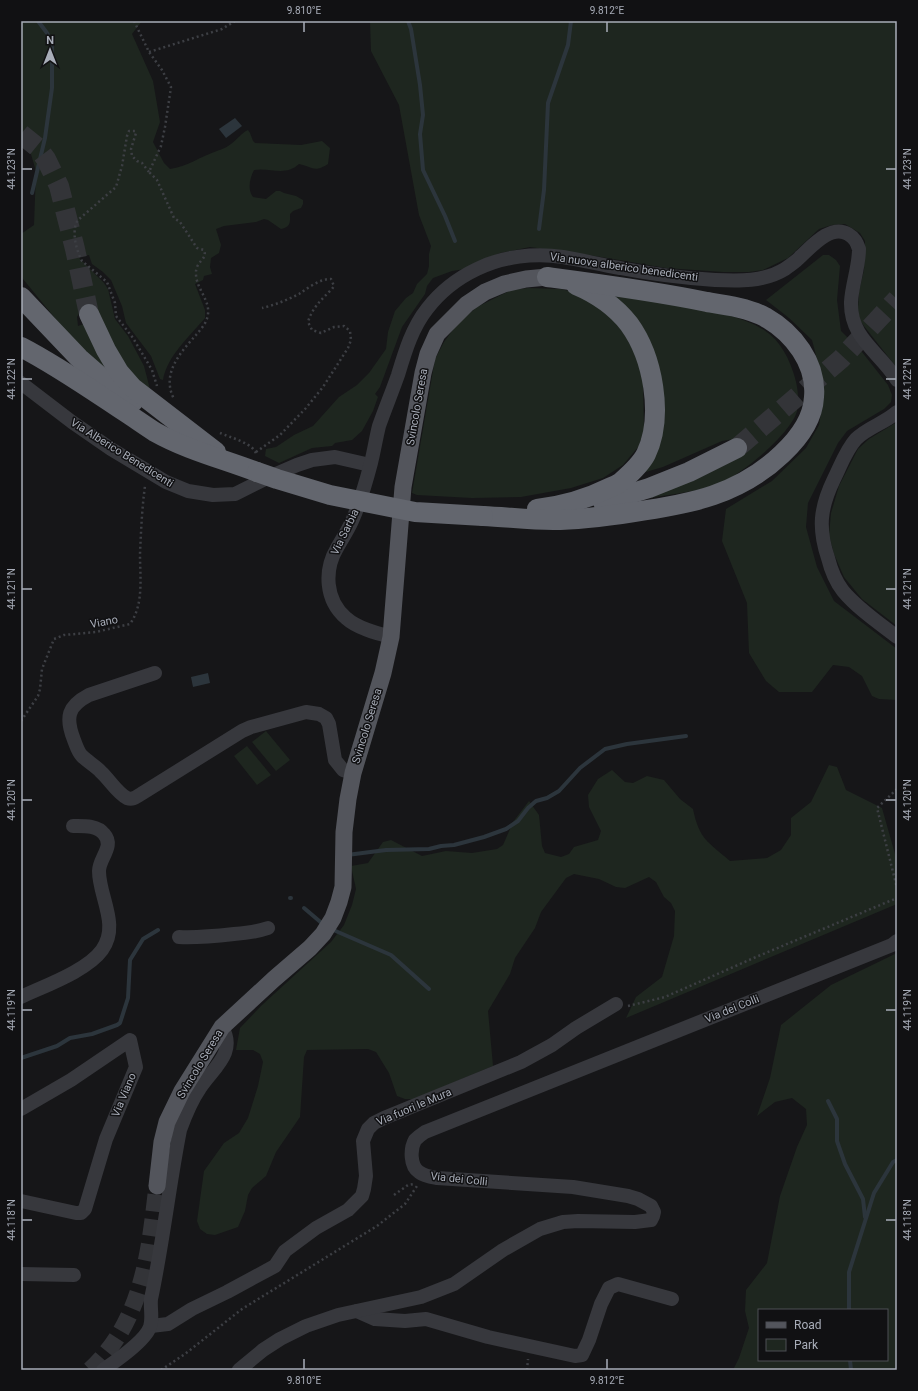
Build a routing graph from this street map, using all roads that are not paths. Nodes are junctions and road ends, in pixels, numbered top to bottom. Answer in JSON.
{"nodes":[{"id":1,"x":547,"y":277,"type":"junction"},
{"id":2,"x":21,"y":297,"type":"edge"},
{"id":3,"x":89,"y":314,"type":"tunnel mouth"},
{"id":4,"x":21,"y":347,"type":"edge"},
{"id":5,"x":897,"y":380,"type":"edge"},
{"id":6,"x":21,"y":383,"type":"edge"},
{"id":7,"x":897,"y":412,"type":"edge"},
{"id":8,"x":737,"y":448,"type":"tunnel mouth"},
{"id":9,"x":226,"y":460,"type":"junction"},
{"id":10,"x":370,"y":465,"type":"junction"},
{"id":11,"x":483,"y":516,"type":"junction"},
{"id":12,"x":391,"y":637,"type":"junction"},
{"id":13,"x":897,"y":637,"type":"edge"},
{"id":14,"x":155,"y":673,"type":"dead end"},
{"id":15,"x":353,"y":773,"type":"junction"},
{"id":16,"x":73,"y":826,"type":"dead end"},
{"id":17,"x":268,"y":928,"type":"dead end"},
{"id":18,"x":179,"y":937,"type":"dead end"},
{"id":19,"x":897,"y":941,"type":"edge"},
{"id":20,"x":21,"y":997,"type":"edge"},
{"id":21,"x":616,"y":1004,"type":"dead end"},
{"id":22,"x":222,"y":1027,"type":"junction"},
{"id":23,"x":21,"y":1109,"type":"edge"},
{"id":24,"x":157,"y":1186,"type":"tunnel mouth"},
{"id":25,"x":21,"y":1201,"type":"edge"},
{"id":26,"x":21,"y":1274,"type":"edge"},
{"id":27,"x":74,"y":1275,"type":"dead end"},
{"id":28,"x":672,"y":1299,"type":"dead end"},
{"id":29,"x":357,"y":1311,"type":"junction"},
{"id":30,"x":151,"y":1326,"type":"junction"},
{"id":31,"x":104,"y":1370,"type":"edge"},
{"id":32,"x":239,"y":1370,"type":"edge"}],
"edges":[{"from":1,"to":11,"type":"highway"},
{"from":1,"to":11,"type":"highway"},
{"from":1,"to":12,"type":"main road","name":"Svincolo Seresa"},
{"from":2,"to":9,"type":"highway"},
{"from":3,"to":9,"type":"highway"},
{"from":4,"to":9,"type":"highway"},
{"from":5,"to":10,"type":"street","name":"Via nuova alberico benedicenti"},
{"from":6,"to":10,"type":"street","name":"Via Alberico Benedicenti"},
{"from":7,"to":13,"type":"street"},
{"from":8,"to":11,"type":"highway"},
{"from":9,"to":11,"type":"highway","bridge":true},
{"from":10,"to":12,"type":"street","name":"Via Sarbia"},
{"from":12,"to":15,"type":"main road","name":"Svincolo Seresa"},
{"from":14,"to":15,"type":"street"},
{"from":15,"to":22,"type":"main road","name":"Svincolo Seresa"},
{"from":16,"to":20,"type":"street"},
{"from":17,"to":18,"type":"street"},
{"from":19,"to":29,"type":"street","name":"Via dei Colli"},
{"from":21,"to":30,"type":"street","name":"Via fuori le Mura"},
{"from":22,"to":24,"type":"main road","name":"Svincolo Seresa"},
{"from":22,"to":30,"type":"street"},
{"from":23,"to":25,"type":"street","name":"Via Viano"},
{"from":26,"to":27,"type":"street"},
{"from":28,"to":29,"type":"street"},
{"from":29,"to":32,"type":"street","name":"Via dei Colli"},
{"from":30,"to":31,"type":"street"}]}
